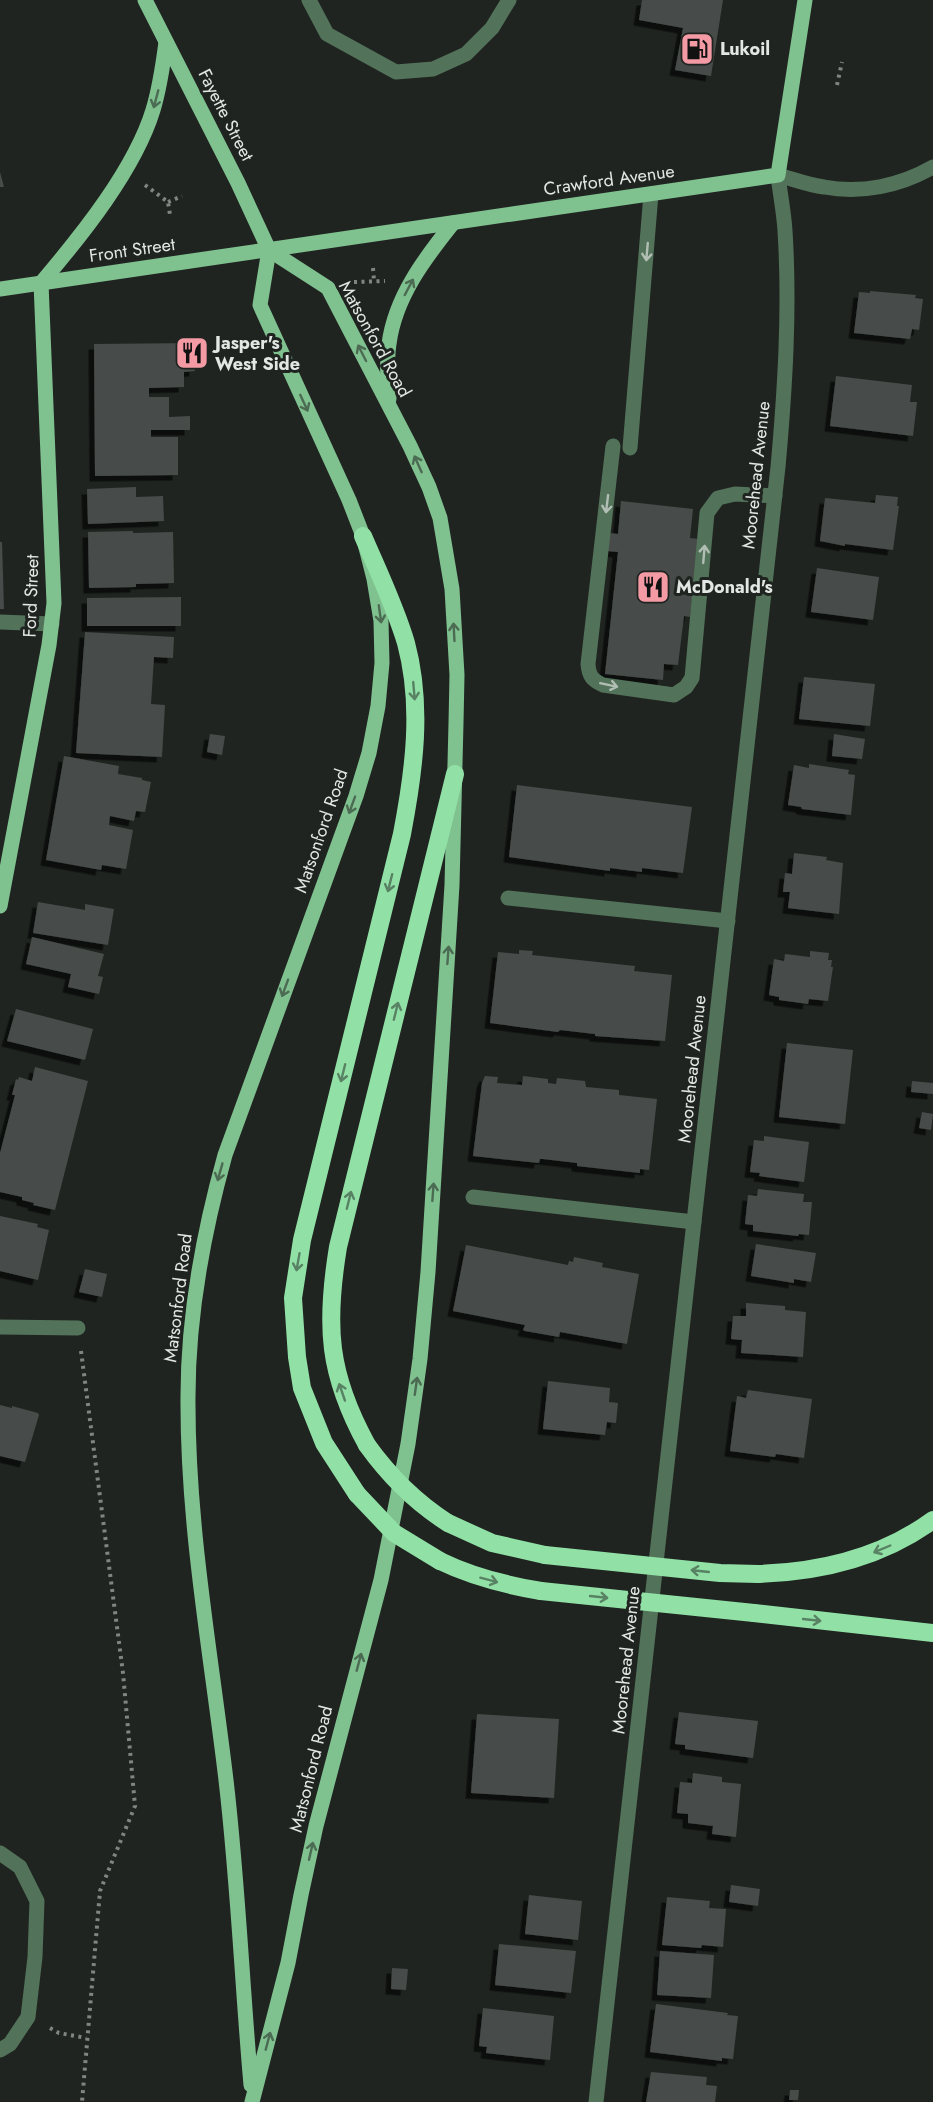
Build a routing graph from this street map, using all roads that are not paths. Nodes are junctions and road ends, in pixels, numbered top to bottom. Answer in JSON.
{"nodes":[{"id":1,"x":145,"y":0,"type":"edge"},
{"id":2,"x":309,"y":0,"type":"edge"},
{"id":3,"x":509,"y":0,"type":"edge"},
{"id":4,"x":805,"y":0,"type":"edge"},
{"id":5,"x":166,"y":42,"type":"junction"},
{"id":6,"x":933,"y":167,"type":"edge"},
{"id":7,"x":778,"y":175,"type":"junction"},
{"id":8,"x":651,"y":194,"type":"junction"},
{"id":9,"x":453,"y":223,"type":"junction"},
{"id":10,"x":269,"y":250,"type":"junction"},
{"id":11,"x":41,"y":283,"type":"junction"},
{"id":12,"x":0,"y":289,"type":"edge"},
{"id":13,"x":389,"y":405,"type":"junction"},
{"id":14,"x":613,"y":446,"type":"dead end"},
{"id":15,"x":630,"y":448,"type":"dead end"},
{"id":16,"x":775,"y":496,"type":"junction"},
{"id":17,"x":363,"y":536,"type":"junction"},
{"id":18,"x":0,"y":622,"type":"edge"},
{"id":19,"x":52,"y":624,"type":"junction"},
{"id":20,"x":455,"y":774,"type":"junction"},
{"id":21,"x":2,"y":885,"type":"edge"},
{"id":22,"x":508,"y":898,"type":"dead end"},
{"id":23,"x":0,"y":906,"type":"edge"},
{"id":24,"x":728,"y":921,"type":"junction"},
{"id":25,"x":473,"y":1197,"type":"dead end"},
{"id":26,"x":694,"y":1222,"type":"junction"},
{"id":27,"x":0,"y":1327,"type":"edge"},
{"id":28,"x":78,"y":1328,"type":"road end"},
{"id":29,"x":933,"y":1520,"type":"edge"},
{"id":30,"x":933,"y":1633,"type":"edge"},
{"id":31,"x":0,"y":1854,"type":"edge"},
{"id":32,"x":0,"y":2050,"type":"edge"},
{"id":33,"x":252,"y":2100,"type":"edge"},
{"id":34,"x":596,"y":2102,"type":"edge"}],
"edges":[{"from":1,"to":5,"type":"main road","name":"Fayette Street"},
{"from":2,"to":3,"type":"street"},
{"from":4,"to":7,"type":"main road"},
{"from":5,"to":10,"type":"main road","name":"Fayette Street"},
{"from":5,"to":11,"type":"main road","one_way":true},
{"from":6,"to":7,"type":"street"},
{"from":7,"to":8,"type":"main road","name":"Crawford Avenue"},
{"from":7,"to":16,"type":"street","name":"Moorehead Avenue"},
{"from":8,"to":9,"type":"main road","name":"Crawford Avenue"},
{"from":8,"to":15,"type":"street","one_way":true},
{"from":9,"to":10,"type":"main road","name":"Crawford Avenue"},
{"from":13,"to":9,"type":"main road","one_way":true},
{"from":10,"to":11,"type":"main road","name":"Front Street"},
{"from":13,"to":10,"type":"main road","name":"Matsonford Road","one_way":true},
{"from":10,"to":17,"type":"main road","name":"Matsonford Road","one_way":true},
{"from":11,"to":12,"type":"main road","name":"Front Street"},
{"from":11,"to":19,"type":"main road","name":"Ford Street"},
{"from":20,"to":13,"type":"main road","name":"Matsonford Road","one_way":true},
{"from":14,"to":16,"type":"street","one_way":true},
{"from":16,"to":24,"type":"street","name":"Moorehead Avenue"},
{"from":17,"to":30,"type":"highway","one_way":true,"bridge":true},
{"from":17,"to":33,"type":"main road","name":"Matsonford Road","one_way":true},
{"from":18,"to":19,"type":"street"},
{"from":19,"to":21,"type":"main road","name":"Ford Street"},
{"from":29,"to":20,"type":"highway","one_way":true,"bridge":true},
{"from":33,"to":20,"type":"main road","name":"Matsonford Road","one_way":true},
{"from":21,"to":23,"type":"main road","name":"Ford Street"},
{"from":22,"to":24,"type":"street"},
{"from":24,"to":26,"type":"street","name":"Moorehead Avenue"},
{"from":25,"to":26,"type":"street"},
{"from":26,"to":34,"type":"street","name":"Moorehead Avenue"},
{"from":27,"to":28,"type":"street"},
{"from":31,"to":32,"type":"street"}]}
